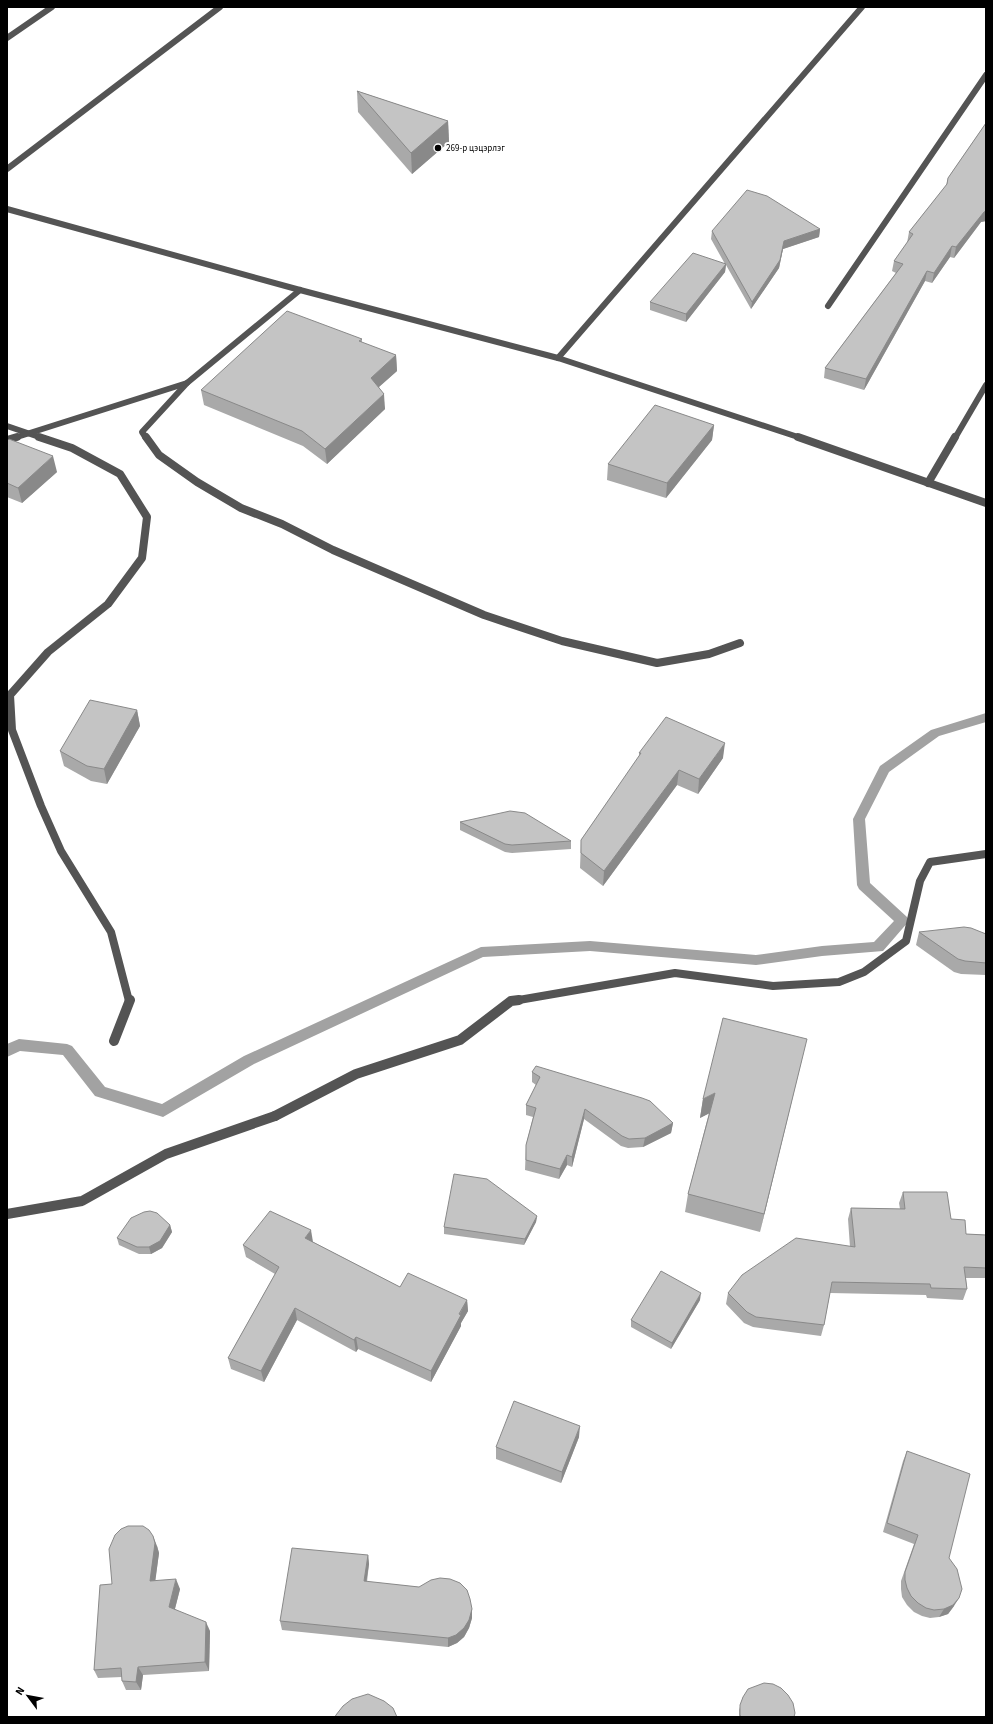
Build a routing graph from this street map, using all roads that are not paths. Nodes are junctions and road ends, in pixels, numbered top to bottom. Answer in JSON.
{"nodes":[{"id":1,"x":52,"y":7,"type":"edge"},
{"id":2,"x":220,"y":7,"type":"edge"},
{"id":3,"x":862,"y":7,"type":"edge"},
{"id":4,"x":7,"y":38,"type":"edge"},
{"id":5,"x":986,"y":75,"type":"edge"},
{"id":6,"x":7,"y":169,"type":"edge"},
{"id":7,"x":7,"y":209,"type":"edge"},
{"id":8,"x":300,"y":290,"type":"junction"},
{"id":9,"x":828,"y":306,"type":"dead end"},
{"id":10,"x":558,"y":358,"type":"junction"},
{"id":11,"x":187,"y":383,"type":"junction"},
{"id":12,"x":986,"y":385,"type":"edge"},
{"id":13,"x":7,"y":426,"type":"edge"},
{"id":14,"x":28,"y":433,"type":"junction"},
{"id":15,"x":7,"y":440,"type":"edge"},
{"id":16,"x":928,"y":483,"type":"junction"},
{"id":17,"x":986,"y":503,"type":"edge"},
{"id":18,"x":740,"y":643,"type":"dead end"},
{"id":19,"x":986,"y":854,"type":"edge"},
{"id":20,"x":114,"y":1041,"type":"dead end"},
{"id":21,"x":7,"y":1214,"type":"edge"}],
"edges":[{"from":1,"to":4,"type":"street"},
{"from":2,"to":6,"type":"street"},
{"from":3,"to":10,"type":"street"},
{"from":5,"to":9,"type":"street"},
{"from":7,"to":8,"type":"street"},
{"from":8,"to":10,"type":"street"},
{"from":8,"to":11,"type":"street"},
{"from":10,"to":16,"type":"street"},
{"from":11,"to":14,"type":"street"},
{"from":11,"to":18,"type":"street"},
{"from":12,"to":16,"type":"street"},
{"from":13,"to":14,"type":"street"},
{"from":14,"to":15,"type":"street"},
{"from":14,"to":20,"type":"street"},
{"from":16,"to":17,"type":"street"},
{"from":19,"to":21,"type":"street"}]}
